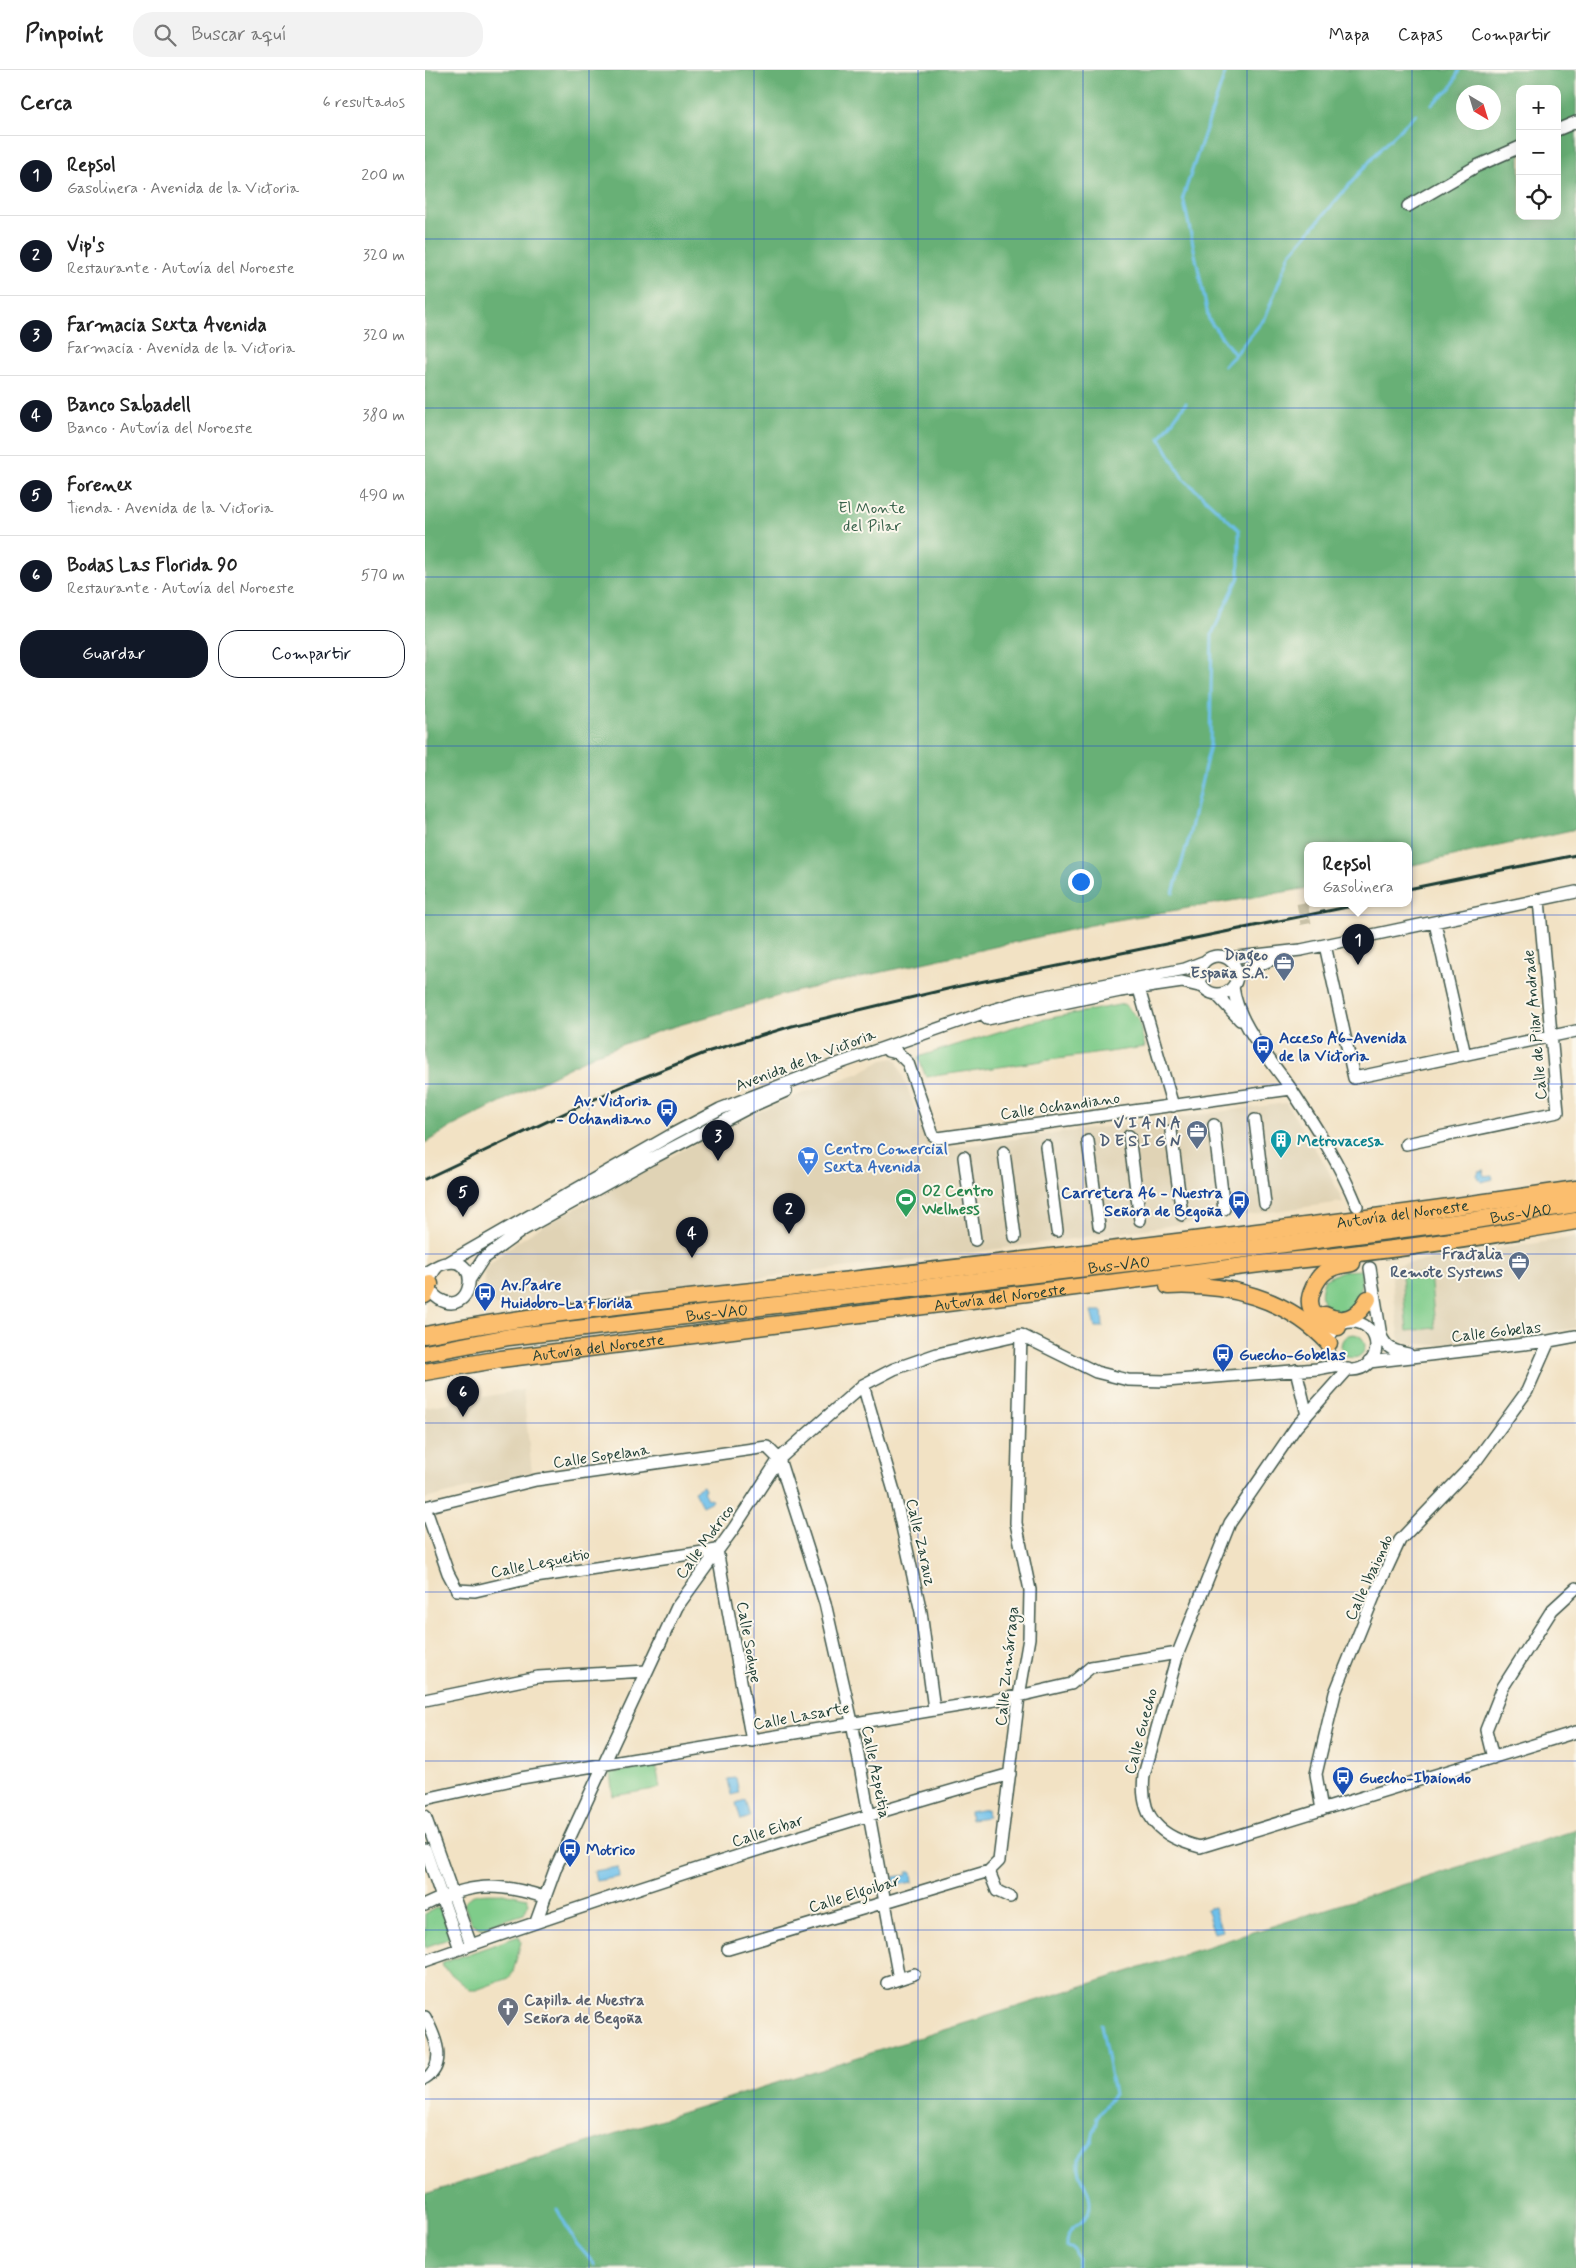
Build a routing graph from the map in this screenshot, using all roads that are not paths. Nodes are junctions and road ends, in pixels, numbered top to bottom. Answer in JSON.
{"nodes":[{"id":1,"x":1576,"y":122,"type":"edge"},
{"id":2,"x":1561,"y":128,"type":"edge"},
{"id":3,"x":1516,"y":149,"type":"edge"},
{"id":4,"x":1408,"y":206,"type":"dead end"},
{"id":5,"x":1576,"y":892,"type":"edge"},
{"id":6,"x":1539,"y":900,"type":"junction"},
{"id":7,"x":1435,"y":923,"type":"junction"},
{"id":8,"x":1325,"y":945,"type":"junction"},
{"id":9,"x":1301,"y":950,"type":"junction"},
{"id":10,"x":1227,"y":958,"type":"junction"},
{"id":11,"x":1203,"y":962,"type":"junction"},
{"id":12,"x":1237,"y":975,"type":"junction"},
{"id":13,"x":1203,"y":987,"type":"junction"},
{"id":14,"x":1233,"y":987,"type":"junction"},
{"id":15,"x":1139,"y":989,"type":"junction"},
{"id":16,"x":1216,"y":994,"type":"junction"},
{"id":17,"x":1576,"y":1030,"type":"edge"},
{"id":18,"x":1251,"y":1032,"type":"junction"},
{"id":19,"x":1552,"y":1035,"type":"junction"},
{"id":20,"x":888,"y":1051,"type":"junction"},
{"id":21,"x":1465,"y":1055,"type":"junction"},
{"id":22,"x":1291,"y":1089,"type":"junction"},
{"id":23,"x":1173,"y":1106,"type":"junction"},
{"id":24,"x":1255,"y":1120,"type":"dead end"},
{"id":25,"x":1214,"y":1125,"type":"dead end"},
{"id":26,"x":1171,"y":1131,"type":"dead end"},
{"id":27,"x":1129,"y":1136,"type":"dead end"},
{"id":28,"x":1088,"y":1141,"type":"dead end"},
{"id":29,"x":1406,"y":1144,"type":"dead end"},
{"id":30,"x":1046,"y":1146,"type":"dead end"},
{"id":31,"x":1005,"y":1152,"type":"dead end"},
{"id":32,"x":964,"y":1157,"type":"dead end"},
{"id":33,"x":1576,"y":1188,"type":"edge"},
{"id":34,"x":1265,"y":1204,"type":"dead end"},
{"id":35,"x":1576,"y":1204,"type":"edge"},
{"id":36,"x":1357,"y":1206,"type":"dead end"},
{"id":37,"x":1224,"y":1209,"type":"dead end"},
{"id":38,"x":1182,"y":1215,"type":"dead end"},
{"id":39,"x":1140,"y":1220,"type":"dead end"},
{"id":40,"x":1576,"y":1221,"type":"edge"},
{"id":41,"x":1099,"y":1226,"type":"dead end"},
{"id":42,"x":1057,"y":1231,"type":"dead end"},
{"id":43,"x":1015,"y":1237,"type":"dead end"},
{"id":44,"x":975,"y":1240,"type":"dead end"},
{"id":45,"x":1380,"y":1252,"type":"junction"},
{"id":46,"x":444,"y":1264,"type":"junction"},
{"id":47,"x":470,"y":1279,"type":"junction"},
{"id":48,"x":1127,"y":1281,"type":"junction"},
{"id":49,"x":428,"y":1287,"type":"edge"},
{"id":50,"x":1314,"y":1287,"type":"junction"},
{"id":51,"x":1371,"y":1294,"type":"junction"},
{"id":52,"x":1358,"y":1323,"type":"junction"},
{"id":53,"x":1338,"y":1327,"type":"junction"},
{"id":54,"x":425,"y":1335,"type":"edge"},
{"id":55,"x":1021,"y":1335,"type":"junction"},
{"id":56,"x":1576,"y":1336,"type":"edge"},
{"id":57,"x":1375,"y":1340,"type":"junction"},
{"id":58,"x":1549,"y":1341,"type":"junction"},
{"id":59,"x":1329,"y":1348,"type":"junction"},
{"id":60,"x":425,"y":1353,"type":"edge"},
{"id":61,"x":1419,"y":1355,"type":"junction"},
{"id":62,"x":1402,"y":1357,"type":"junction"},
{"id":63,"x":1369,"y":1362,"type":"junction"},
{"id":64,"x":1343,"y":1367,"type":"junction"},
{"id":65,"x":1300,"y":1370,"type":"junction"},
{"id":66,"x":425,"y":1372,"type":"edge"},
{"id":67,"x":863,"y":1386,"type":"junction"},
{"id":68,"x":1307,"y":1415,"type":"junction"},
{"id":69,"x":779,"y":1459,"type":"junction"},
{"id":70,"x":425,"y":1507,"type":"edge"},
{"id":71,"x":717,"y":1550,"type":"junction"},
{"id":72,"x":1576,"y":1588,"type":"edge"},
{"id":73,"x":1178,"y":1652,"type":"junction"},
{"id":74,"x":647,"y":1671,"type":"junction"},
{"id":75,"x":1019,"y":1696,"type":"junction"},
{"id":76,"x":425,"y":1700,"type":"edge"},
{"id":77,"x":934,"y":1710,"type":"junction"},
{"id":78,"x":852,"y":1722,"type":"junction"},
{"id":79,"x":1576,"y":1732,"type":"edge"},
{"id":80,"x":752,"y":1741,"type":"junction"},
{"id":81,"x":1493,"y":1758,"type":"junction"},
{"id":82,"x":604,"y":1763,"type":"junction"},
{"id":83,"x":1010,"y":1774,"type":"junction"},
{"id":84,"x":425,"y":1799,"type":"edge"},
{"id":85,"x":1322,"y":1810,"type":"junction"},
{"id":86,"x":869,"y":1814,"type":"junction"},
{"id":87,"x":425,"y":1816,"type":"edge"},
{"id":88,"x":425,"y":1849,"type":"edge"},
{"id":89,"x":989,"y":1871,"type":"junction"},
{"id":90,"x":448,"y":1895,"type":"junction"},
{"id":91,"x":544,"y":1897,"type":"junction"},
{"id":92,"x":1010,"y":1897,"type":"dead end"},
{"id":93,"x":884,"y":1900,"type":"junction"},
{"id":94,"x":425,"y":1905,"type":"edge"},
{"id":95,"x":536,"y":1922,"type":"junction"},
{"id":96,"x":471,"y":1945,"type":"junction"},
{"id":97,"x":729,"y":1948,"type":"dead end"},
{"id":98,"x":460,"y":1949,"type":"junction"},
{"id":99,"x":425,"y":1961,"type":"edge"},
{"id":100,"x":914,"y":1974,"type":"dead end"},
{"id":101,"x":899,"y":1979,"type":"junction"},
{"id":102,"x":887,"y":1983,"type":"dead end"},
{"id":103,"x":425,"y":2017,"type":"edge"},
{"id":104,"x":425,"y":2079,"type":"edge"}],
"edges":[{"from":1,"to":2,"type":"street"},
{"from":3,"to":4,"type":"street"},
{"from":5,"to":6,"type":"street"},
{"from":6,"to":7,"type":"street"},
{"from":6,"to":19,"type":"street","name":"Calle de Pilar Andrade"},
{"from":7,"to":8,"type":"street"},
{"from":7,"to":21,"type":"street"},
{"from":8,"to":9,"type":"street"},
{"from":8,"to":21,"type":"street"},
{"from":9,"to":10,"type":"street"},
{"from":9,"to":12,"type":"street"},
{"from":10,"to":11,"type":"street"},
{"from":10,"to":12,"type":"street"},
{"from":11,"to":13,"type":"street"},
{"from":11,"to":46,"type":"street","name":"Avenida de la Victoria"},
{"from":12,"to":14,"type":"street"},
{"from":13,"to":15,"type":"street","name":"Avenida de la Victoria"},
{"from":13,"to":16,"type":"street"},
{"from":14,"to":16,"type":"street"},
{"from":14,"to":18,"type":"street"},
{"from":15,"to":20,"type":"street","name":"Avenida de la Victoria"},
{"from":15,"to":23,"type":"street"},
{"from":16,"to":18,"type":"street"},
{"from":17,"to":19,"type":"street"},
{"from":18,"to":22,"type":"street"},
{"from":19,"to":21,"type":"street"},
{"from":19,"to":29,"type":"street","name":"Calle de Pilar Andrade"},
{"from":20,"to":23,"type":"street","name":"Calle Ochandiano"},
{"from":20,"to":47,"type":"street","name":"Avenida de la Victoria"},
{"from":22,"to":23,"type":"street","name":"Calle Ochandiano"},
{"from":22,"to":36,"type":"street"},
{"from":24,"to":34,"type":"street"},
{"from":25,"to":37,"type":"street"},
{"from":26,"to":38,"type":"street"},
{"from":27,"to":39,"type":"street"},
{"from":28,"to":41,"type":"street"},
{"from":30,"to":42,"type":"street"},
{"from":31,"to":43,"type":"street"},
{"from":32,"to":44,"type":"street"},
{"from":33,"to":54,"type":"highway","name":"Autovía del Noroeste"},
{"from":35,"to":60,"type":"highway","name":"Bus-VAO"},
{"from":40,"to":45,"type":"highway","name":"Autovía del Noroeste"},
{"from":45,"to":48,"type":"highway","name":"Autovía del Noroeste"},
{"from":45,"to":50,"type":"highway"},
{"from":46,"to":47,"type":"street"},
{"from":46,"to":49,"type":"street"},
{"from":47,"to":49,"type":"street"},
{"from":48,"to":59,"type":"highway"},
{"from":48,"to":66,"type":"highway","name":"Autovía del Noroeste"},
{"from":50,"to":51,"type":"highway"},
{"from":50,"to":53,"type":"highway"},
{"from":51,"to":52,"type":"street"},
{"from":51,"to":57,"type":"street"},
{"from":51,"to":61,"type":"street","name":"Calle Gobelas"},
{"from":52,"to":53,"type":"street"},
{"from":52,"to":57,"type":"street"},
{"from":53,"to":59,"type":"street"},
{"from":55,"to":65,"type":"street"},
{"from":55,"to":67,"type":"street","name":"Calle Motrico"},
{"from":55,"to":75,"type":"street","name":"Calle Zumárraga"},
{"from":56,"to":58,"type":"street","name":"Calle Gobelas"},
{"from":57,"to":62,"type":"street","name":"Calle Gobelas"},
{"from":57,"to":63,"type":"street"},
{"from":58,"to":61,"type":"street","name":"Calle Gobelas"},
{"from":58,"to":85,"type":"street","name":"Calle Ibaiondo"},
{"from":59,"to":64,"type":"street"},
{"from":59,"to":65,"type":"street"},
{"from":61,"to":62,"type":"street","name":"Calle Gobelas"},
{"from":62,"to":63,"type":"street","name":"Calle Gobelas"},
{"from":63,"to":64,"type":"street"},
{"from":64,"to":65,"type":"street"},
{"from":64,"to":68,"type":"street","name":"Calle Guecho"},
{"from":65,"to":68,"type":"street"},
{"from":67,"to":69,"type":"street","name":"Calle Motrico"},
{"from":67,"to":77,"type":"street","name":"Calle Zarauz"},
{"from":68,"to":73,"type":"street","name":"Calle Guecho"},
{"from":69,"to":70,"type":"street","name":"Calle Sopelana"},
{"from":69,"to":71,"type":"street","name":"Calle Motrico"},
{"from":69,"to":78,"type":"street","name":"Calle Azpeitia"},
{"from":70,"to":71,"type":"street","name":"Calle Lequeitio"},
{"from":71,"to":74,"type":"street","name":"Calle Motrico"},
{"from":71,"to":80,"type":"street","name":"Calle Sodupe"},
{"from":72,"to":81,"type":"street"},
{"from":73,"to":75,"type":"street","name":"Calle Lasarte"},
{"from":73,"to":85,"type":"street","name":"Calle Guecho"},
{"from":74,"to":76,"type":"street"},
{"from":74,"to":82,"type":"street","name":"Calle Motrico"},
{"from":75,"to":77,"type":"street","name":"Calle Lasarte"},
{"from":75,"to":83,"type":"street","name":"Calle Zumárraga"},
{"from":77,"to":78,"type":"street","name":"Calle Lasarte"},
{"from":78,"to":80,"type":"street","name":"Calle Lasarte"},
{"from":78,"to":86,"type":"street","name":"Calle Azpeitia"},
{"from":79,"to":81,"type":"street","name":"Calle Guecho"},
{"from":80,"to":82,"type":"street","name":"Calle Lasarte"},
{"from":81,"to":85,"type":"street","name":"Calle Guecho"},
{"from":82,"to":84,"type":"street","name":"Calle Lasarte"},
{"from":82,"to":91,"type":"street","name":"Calle Motrico"},
{"from":83,"to":86,"type":"street","name":"Calle Eibar"},
{"from":83,"to":89,"type":"street","name":"Calle Zumárraga"},
{"from":86,"to":93,"type":"street","name":"Calle Azpeitia"},
{"from":86,"to":95,"type":"street","name":"Calle Eibar"},
{"from":87,"to":90,"type":"street"},
{"from":88,"to":90,"type":"street"},
{"from":89,"to":92,"type":"street"},
{"from":89,"to":93,"type":"street","name":"Calle Elgoibar"},
{"from":90,"to":91,"type":"street"},
{"from":90,"to":94,"type":"street"},
{"from":90,"to":96,"type":"street"},
{"from":90,"to":98,"type":"street"},
{"from":91,"to":95,"type":"street","name":"Calle Motrico"},
{"from":93,"to":97,"type":"street","name":"Calle Elgoibar"},
{"from":93,"to":101,"type":"street","name":"Calle Azpeitia"},
{"from":95,"to":96,"type":"street","name":"Calle Eibar"},
{"from":96,"to":98,"type":"street","name":"Calle Eibar"},
{"from":98,"to":99,"type":"street","name":"Calle Eibar"},
{"from":100,"to":101,"type":"street"},
{"from":101,"to":102,"type":"street"},
{"from":103,"to":104,"type":"street"}]}
